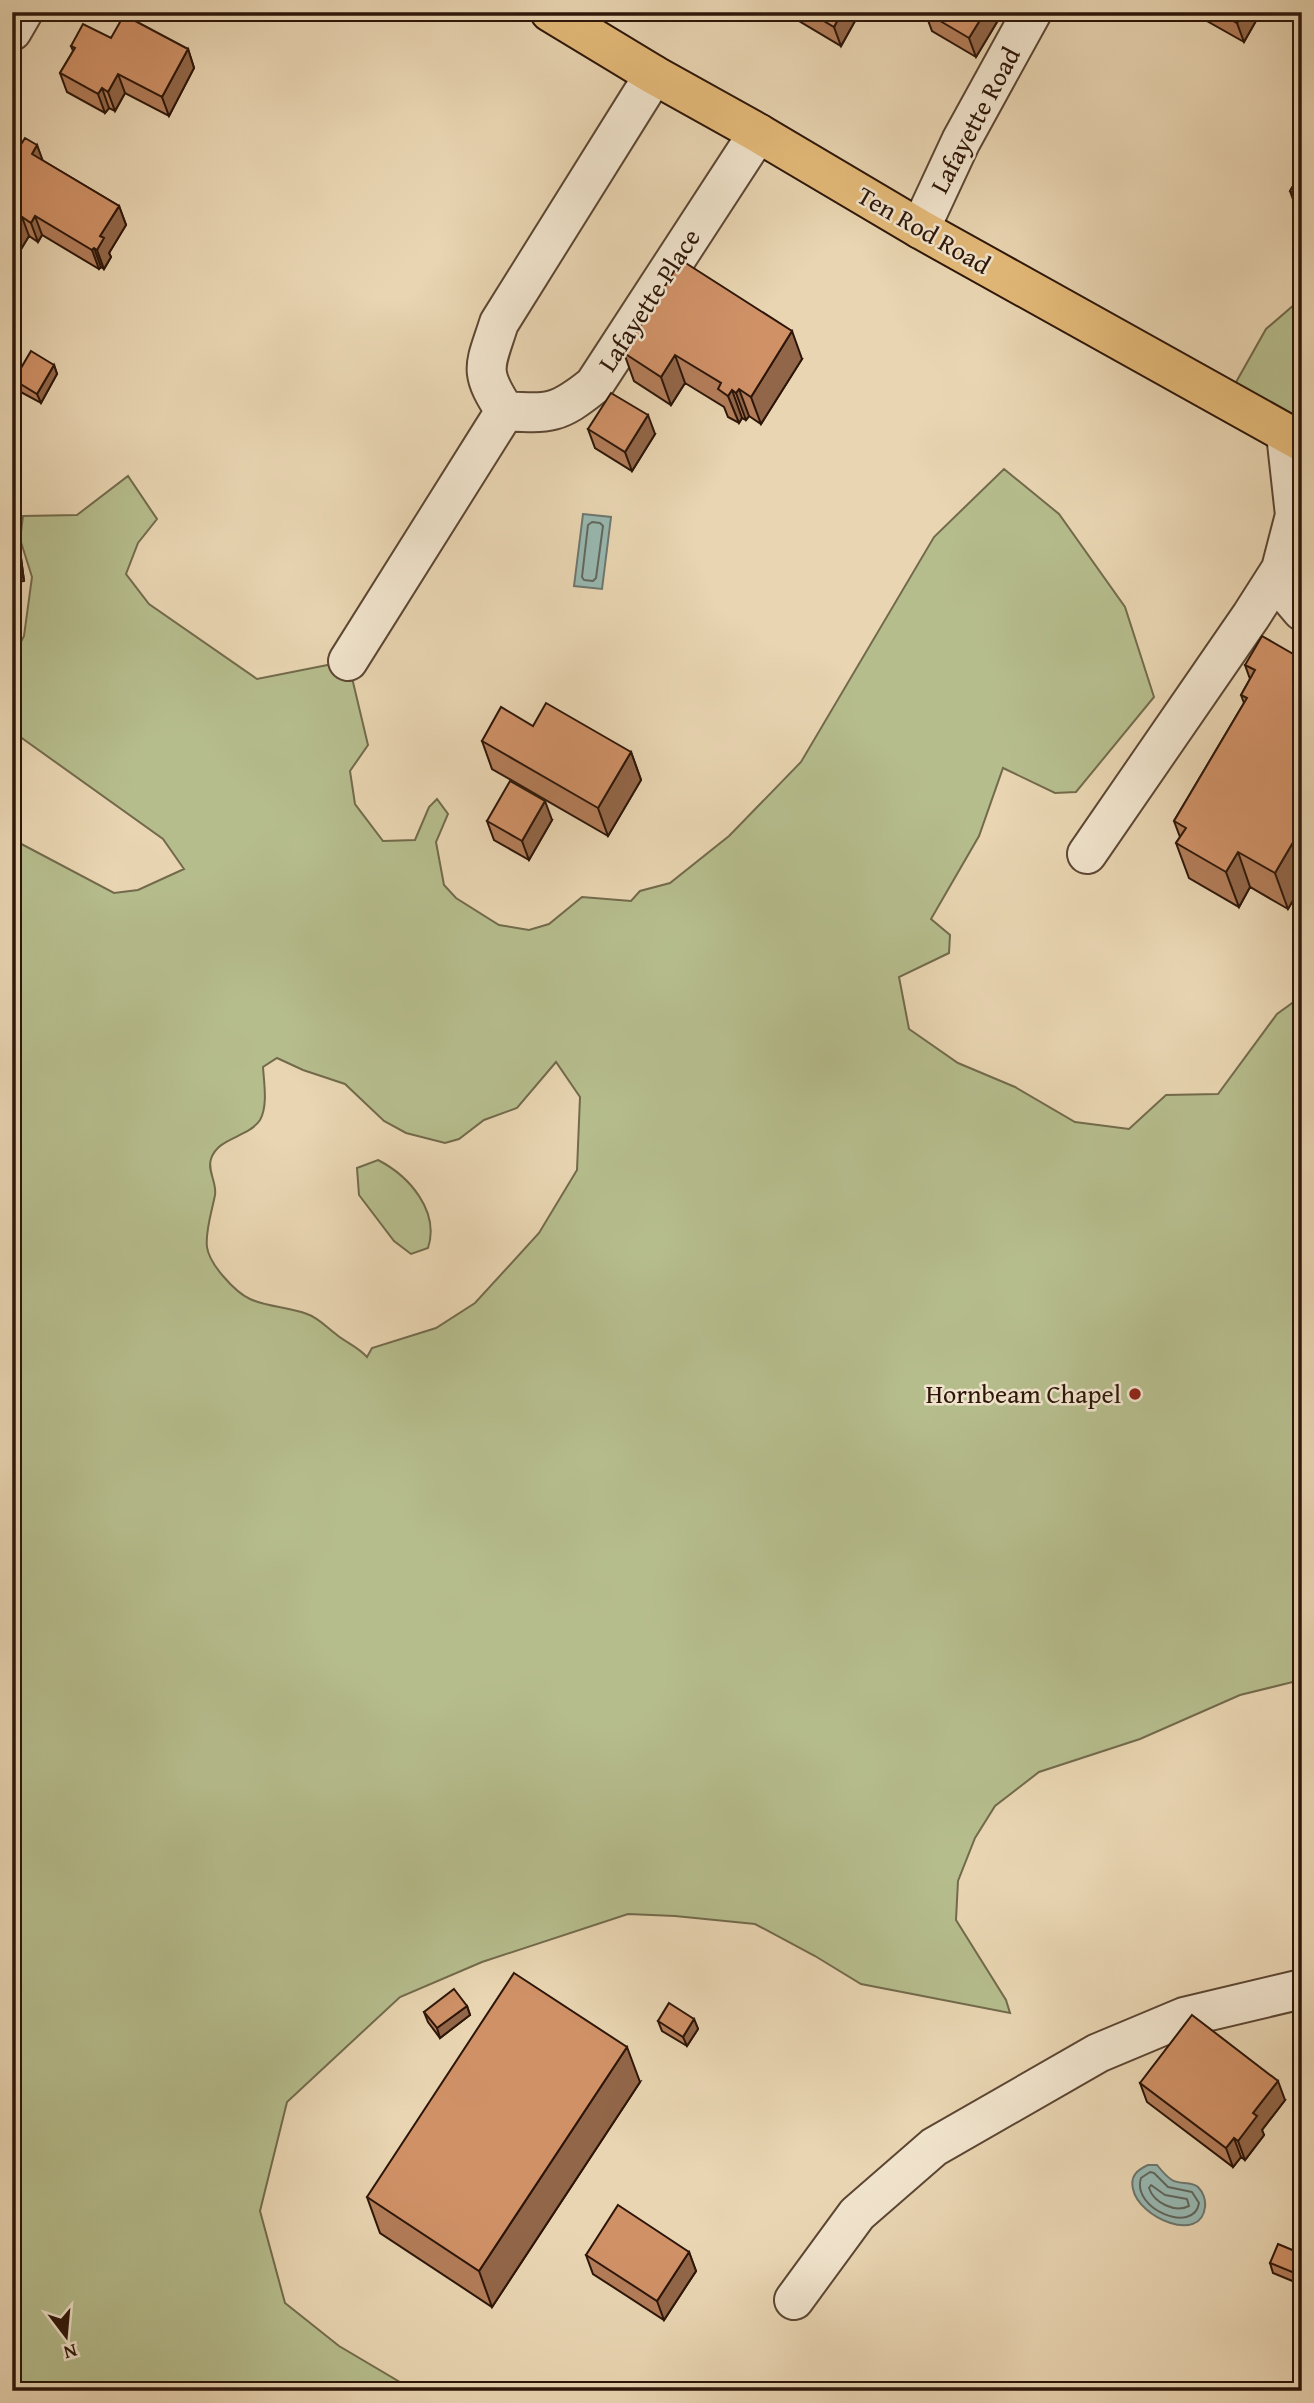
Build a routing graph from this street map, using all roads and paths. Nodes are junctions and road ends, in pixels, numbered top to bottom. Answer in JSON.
{"nodes":[{"id":1,"x":23,"y":12,"type":"edge"},
{"id":2,"x":551,"y":12,"type":"edge"},
{"id":3,"x":1032,"y":12,"type":"edge"},
{"id":4,"x":12,"y":31,"type":"edge"},
{"id":5,"x":654,"y":75,"type":"junction"},
{"id":6,"x":758,"y":133,"type":"junction"},
{"id":7,"x":920,"y":229,"type":"junction"},
{"id":8,"x":505,"y":411,"type":"junction"},
{"id":9,"x":1294,"y":438,"type":"edge"},
{"id":10,"x":1275,"y":579,"type":"junction"},
{"id":11,"x":1302,"y":611,"type":"edge"},
{"id":12,"x":348,"y":661,"type":"dead end"},
{"id":13,"x":1087,"y":853,"type":"dead end"},
{"id":14,"x":1302,"y":1989,"type":"edge"},
{"id":15,"x":794,"y":2300,"type":"dead end"}],
"edges":[{"from":1,"to":4,"type":"street"},
{"from":2,"to":5,"type":"main road","name":"Ten Rod Road"},
{"from":3,"to":7,"type":"street","name":"Lafayette Road"},
{"from":5,"to":6,"type":"main road","name":"Ten Rod Road"},
{"from":5,"to":8,"type":"street"},
{"from":6,"to":7,"type":"main road","name":"Ten Rod Road"},
{"from":6,"to":8,"type":"street","name":"Lafayette Place"},
{"from":7,"to":9,"type":"main road","name":"Ten Rod Road"},
{"from":8,"to":12,"type":"street"},
{"from":9,"to":10,"type":"street"},
{"from":10,"to":11,"type":"street"},
{"from":10,"to":13,"type":"street"},
{"from":14,"to":15,"type":"street"}]}
